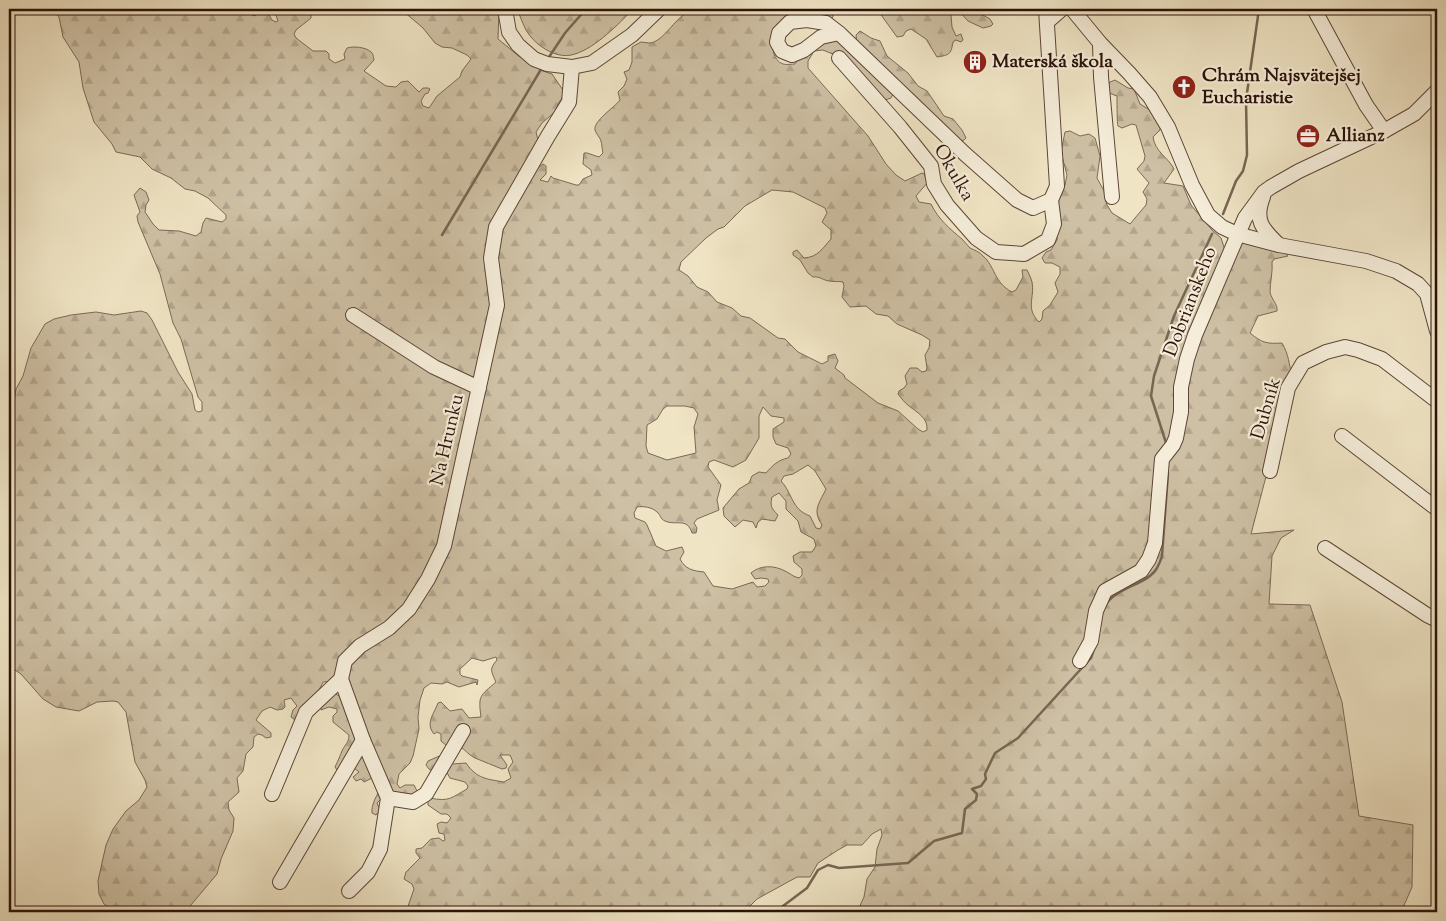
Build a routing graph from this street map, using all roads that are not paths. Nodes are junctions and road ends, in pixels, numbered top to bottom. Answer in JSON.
{"nodes":[{"id":1,"x":505,"y":9,"type":"edge"},
{"id":2,"x":659,"y":9,"type":"edge"},
{"id":3,"x":1062,"y":9,"type":"edge"},
{"id":4,"x":1072,"y":9,"type":"edge"},
{"id":5,"x":1314,"y":9,"type":"edge"},
{"id":6,"x":1047,"y":16,"type":"edge"},
{"id":7,"x":839,"y":33,"type":"dead end"},
{"id":8,"x":1100,"y":43,"type":"junction"},
{"id":9,"x":839,"y":58,"type":"dead end"},
{"id":10,"x":1119,"y":64,"type":"junction"},
{"id":11,"x":572,"y":67,"type":"junction"},
{"id":12,"x":1101,"y":76,"type":"junction"},
{"id":13,"x":1437,"y":91,"type":"edge"},
{"id":14,"x":913,"y":104,"type":"junction"},
{"id":15,"x":900,"y":127,"type":"junction"},
{"id":16,"x":1384,"y":131,"type":"junction"},
{"id":17,"x":1264,"y":192,"type":"junction"},
{"id":18,"x":1112,"y":197,"type":"dead end"},
{"id":19,"x":1051,"y":200,"type":"junction"},
{"id":20,"x":1237,"y":234,"type":"junction"},
{"id":21,"x":1279,"y":245,"type":"junction"},
{"id":22,"x":1432,"y":299,"type":"edge"},
{"id":23,"x":353,"y":315,"type":"dead end"},
{"id":24,"x":1437,"y":328,"type":"edge"},
{"id":25,"x":479,"y":388,"type":"junction"},
{"id":26,"x":1437,"y":401,"type":"edge"},
{"id":27,"x":1342,"y":436,"type":"dead end"},
{"id":28,"x":1270,"y":471,"type":"dead end"},
{"id":29,"x":1437,"y":509,"type":"edge"},
{"id":30,"x":1325,"y":548,"type":"dead end"},
{"id":31,"x":1437,"y":620,"type":"edge"},
{"id":32,"x":1080,"y":662,"type":"dead end"},
{"id":33,"x":340,"y":679,"type":"junction"},
{"id":34,"x":463,"y":731,"type":"dead end"},
{"id":35,"x":362,"y":740,"type":"junction"},
{"id":36,"x":272,"y":794,"type":"dead end"},
{"id":37,"x":388,"y":798,"type":"junction"},
{"id":38,"x":280,"y":882,"type":"dead end"},
{"id":39,"x":349,"y":891,"type":"dead end"}],
"edges":[{"from":1,"to":11,"type":"street"},
{"from":2,"to":11,"type":"street"},
{"from":3,"to":6,"type":"street"},
{"from":4,"to":8,"type":"street"},
{"from":5,"to":16,"type":"street"},
{"from":6,"to":19,"type":"street","name":"Okulka"},
{"from":7,"to":14,"type":"street","name":"Okulka"},
{"from":8,"to":10,"type":"street"},
{"from":8,"to":12,"type":"street"},
{"from":9,"to":15,"type":"street","name":"Okulka"},
{"from":10,"to":12,"type":"street"},
{"from":10,"to":20,"type":"street"},
{"from":11,"to":25,"type":"street","name":"Na Hrunku"},
{"from":12,"to":18,"type":"street"},
{"from":13,"to":16,"type":"street","name":"Dobrianskeho"},
{"from":14,"to":15,"type":"street"},
{"from":14,"to":19,"type":"street","name":"Okulka"},
{"from":15,"to":19,"type":"street","name":"Okulka"},
{"from":16,"to":17,"type":"street","name":"Dobrianskeho"},
{"from":17,"to":20,"type":"street","name":"Dobrianskeho"},
{"from":17,"to":21,"type":"street"},
{"from":20,"to":21,"type":"street"},
{"from":20,"to":32,"type":"street","name":"Dobrianskeho"},
{"from":21,"to":22,"type":"street"},
{"from":22,"to":24,"type":"street"},
{"from":23,"to":25,"type":"street"},
{"from":25,"to":33,"type":"street","name":"Na Hrunku"},
{"from":26,"to":28,"type":"street","name":"Dubník"},
{"from":27,"to":29,"type":"street"},
{"from":30,"to":31,"type":"street"},
{"from":33,"to":35,"type":"street"},
{"from":33,"to":36,"type":"street"},
{"from":34,"to":37,"type":"street"},
{"from":35,"to":37,"type":"street"},
{"from":35,"to":38,"type":"street"},
{"from":37,"to":39,"type":"street"}]}
